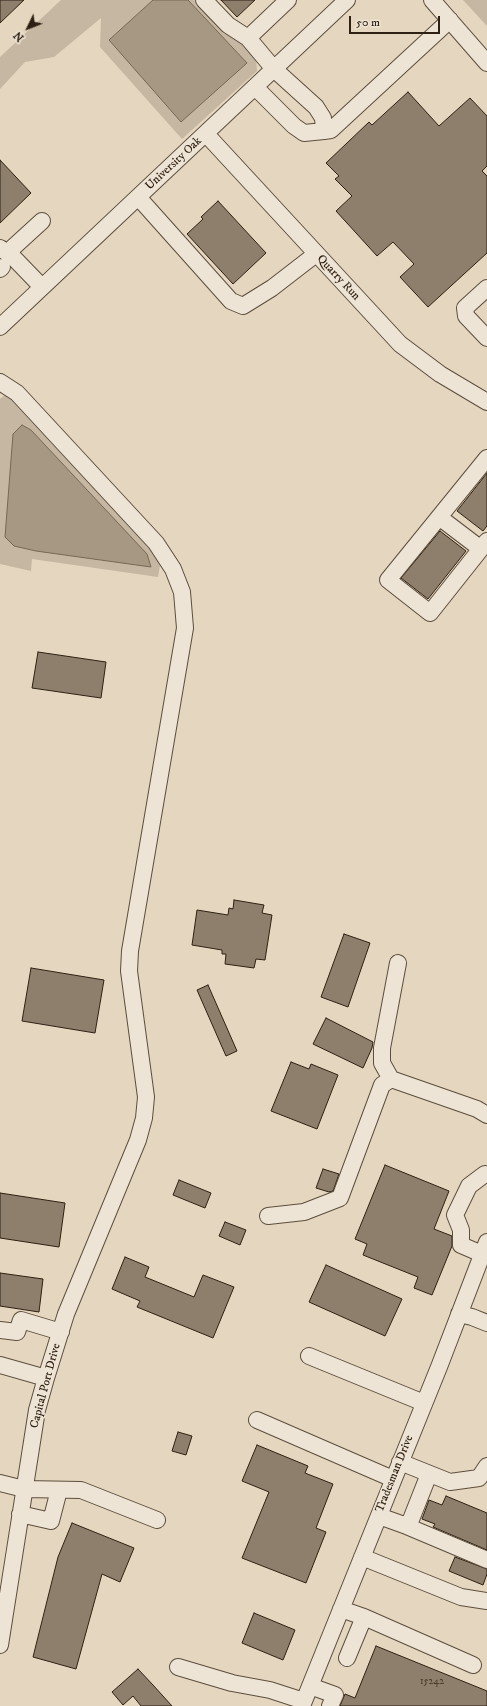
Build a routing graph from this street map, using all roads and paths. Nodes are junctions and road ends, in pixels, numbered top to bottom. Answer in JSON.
{"nodes":[{"id":1,"x":204,"y":0,"type":"edge"},
{"id":2,"x":288,"y":0,"type":"edge"},
{"id":3,"x":347,"y":0,"type":"edge"},
{"id":4,"x":432,"y":0,"type":"edge"},
{"id":5,"x":450,"y":20,"type":"junction"},
{"id":6,"x":248,"y":38,"type":"junction"},
{"id":7,"x":487,"y":63,"type":"edge"},
{"id":8,"x":274,"y":69,"type":"junction"},
{"id":9,"x":255,"y":87,"type":"junction"},
{"id":10,"x":324,"y":131,"type":"junction"},
{"id":11,"x":206,"y":134,"type":"junction"},
{"id":12,"x":138,"y":197,"type":"junction"},
{"id":13,"x":42,"y":221,"type":"dead end"},
{"id":14,"x":316,"y":254,"type":"junction"},
{"id":15,"x":2,"y":259,"type":"edge"},
{"id":16,"x":42,"y":287,"type":"junction"},
{"id":17,"x":487,"y":288,"type":"edge"},
{"id":18,"x":0,"y":327,"type":"edge"},
{"id":19,"x":487,"y":338,"type":"edge"},
{"id":20,"x":0,"y":382,"type":"edge"},
{"id":21,"x":487,"y":402,"type":"edge"},
{"id":22,"x":487,"y":458,"type":"edge"},
{"id":23,"x":439,"y":517,"type":"junction"},
{"id":24,"x":484,"y":545,"type":"edge"},
{"id":25,"x":398,"y":963,"type":"dead end"},
{"id":26,"x":391,"y":1079,"type":"junction"},
{"id":27,"x":487,"y":1115,"type":"edge"},
{"id":28,"x":487,"y":1175,"type":"edge"},
{"id":29,"x":268,"y":1216,"type":"dead end"},
{"id":30,"x":485,"y":1250,"type":"edge"},
{"id":31,"x":459,"y":1314,"type":"junction"},
{"id":32,"x":487,"y":1323,"type":"edge"},
{"id":33,"x":0,"y":1330,"type":"edge"},
{"id":34,"x":60,"y":1332,"type":"junction"},
{"id":35,"x":309,"y":1356,"type":"dead end"},
{"id":36,"x":0,"y":1365,"type":"edge"},
{"id":37,"x":46,"y":1378,"type":"junction"},
{"id":38,"x":424,"y":1403,"type":"junction"},
{"id":39,"x":258,"y":1420,"type":"dead end"},
{"id":40,"x":400,"y":1462,"type":"junction"},
{"id":41,"x":487,"y":1466,"type":"edge"},
{"id":42,"x":429,"y":1474,"type":"junction"},
{"id":43,"x":393,"y":1479,"type":"junction"},
{"id":44,"x":0,"y":1483,"type":"edge"},
{"id":45,"x":24,"y":1489,"type":"junction"},
{"id":46,"x":59,"y":1490,"type":"junction"},
{"id":47,"x":20,"y":1514,"type":"junction"},
{"id":48,"x":379,"y":1516,"type":"junction"},
{"id":49,"x":157,"y":1520,"type":"dead end"},
{"id":50,"x":404,"y":1525,"type":"junction"},
{"id":51,"x":362,"y":1557,"type":"junction"},
{"id":52,"x":487,"y":1560,"type":"edge"},
{"id":53,"x":487,"y":1601,"type":"edge"},
{"id":54,"x":341,"y":1609,"type":"junction"},
{"id":55,"x":364,"y":1617,"type":"junction"},
{"id":56,"x":0,"y":1645,"type":"edge"},
{"id":57,"x":347,"y":1658,"type":"dead end"},
{"id":58,"x":473,"y":1665,"type":"dead end"},
{"id":59,"x":178,"y":1667,"type":"dead end"},
{"id":60,"x":310,"y":1686,"type":"junction"},
{"id":61,"x":303,"y":1703,"type":"edge"},
{"id":62,"x":330,"y":1706,"type":"edge"}],
"edges":[{"from":1,"to":6,"type":"street"},
{"from":2,"to":6,"type":"street"},
{"from":3,"to":8,"type":"street","name":"University Oak"},
{"from":4,"to":5,"type":"street"},
{"from":5,"to":7,"type":"street"},
{"from":5,"to":10,"type":"street"},
{"from":6,"to":8,"type":"street"},
{"from":8,"to":9,"type":"street","name":"University Oak"},
{"from":8,"to":10,"type":"street"},
{"from":9,"to":10,"type":"street"},
{"from":9,"to":11,"type":"street","name":"University Oak"},
{"from":11,"to":12,"type":"street","name":"University Oak"},
{"from":11,"to":14,"type":"street","name":"Quarry Run"},
{"from":12,"to":14,"type":"street"},
{"from":12,"to":16,"type":"street","name":"University Oak"},
{"from":13,"to":15,"type":"street"},
{"from":14,"to":21,"type":"street","name":"Quarry Run"},
{"from":15,"to":16,"type":"street"},
{"from":16,"to":18,"type":"street","name":"University Oak"},
{"from":17,"to":19,"type":"street"},
{"from":20,"to":34,"type":"street","name":"Capital Port Drive"},
{"from":22,"to":23,"type":"street"},
{"from":23,"to":24,"type":"street"},
{"from":23,"to":24,"type":"street"},
{"from":25,"to":26,"type":"street"},
{"from":26,"to":27,"type":"street"},
{"from":26,"to":29,"type":"street"},
{"from":28,"to":30,"type":"street"},
{"from":30,"to":31,"type":"street","name":"Tradesman Drive"},
{"from":31,"to":32,"type":"street"},
{"from":31,"to":38,"type":"street","name":"Tradesman Drive"},
{"from":33,"to":34,"type":"street"},
{"from":34,"to":37,"type":"street","name":"Capital Port Drive"},
{"from":35,"to":38,"type":"street"},
{"from":36,"to":37,"type":"street"},
{"from":37,"to":45,"type":"street","name":"Capital Port Drive"},
{"from":38,"to":40,"type":"street","name":"Tradesman Drive"},
{"from":39,"to":43,"type":"street"},
{"from":40,"to":42,"type":"street"},
{"from":40,"to":43,"type":"street","name":"Tradesman Drive"},
{"from":41,"to":42,"type":"street"},
{"from":42,"to":50,"type":"street"},
{"from":43,"to":48,"type":"street","name":"Tradesman Drive"},
{"from":44,"to":45,"type":"street"},
{"from":45,"to":46,"type":"street"},
{"from":45,"to":47,"type":"street","name":"Capital Port Drive"},
{"from":46,"to":47,"type":"street"},
{"from":46,"to":49,"type":"street"},
{"from":47,"to":56,"type":"street","name":"Capital Port Drive"},
{"from":48,"to":50,"type":"street"},
{"from":48,"to":51,"type":"street","name":"Tradesman Drive"},
{"from":50,"to":52,"type":"street"},
{"from":51,"to":53,"type":"street"},
{"from":51,"to":54,"type":"street","name":"Tradesman Drive"},
{"from":54,"to":55,"type":"street"},
{"from":54,"to":60,"type":"street","name":"Tradesman Drive"},
{"from":55,"to":57,"type":"street"},
{"from":55,"to":58,"type":"street"},
{"from":59,"to":61,"type":"street"},
{"from":60,"to":61,"type":"street","name":"Tradesman Drive"},
{"from":60,"to":62,"type":"street"}]}
